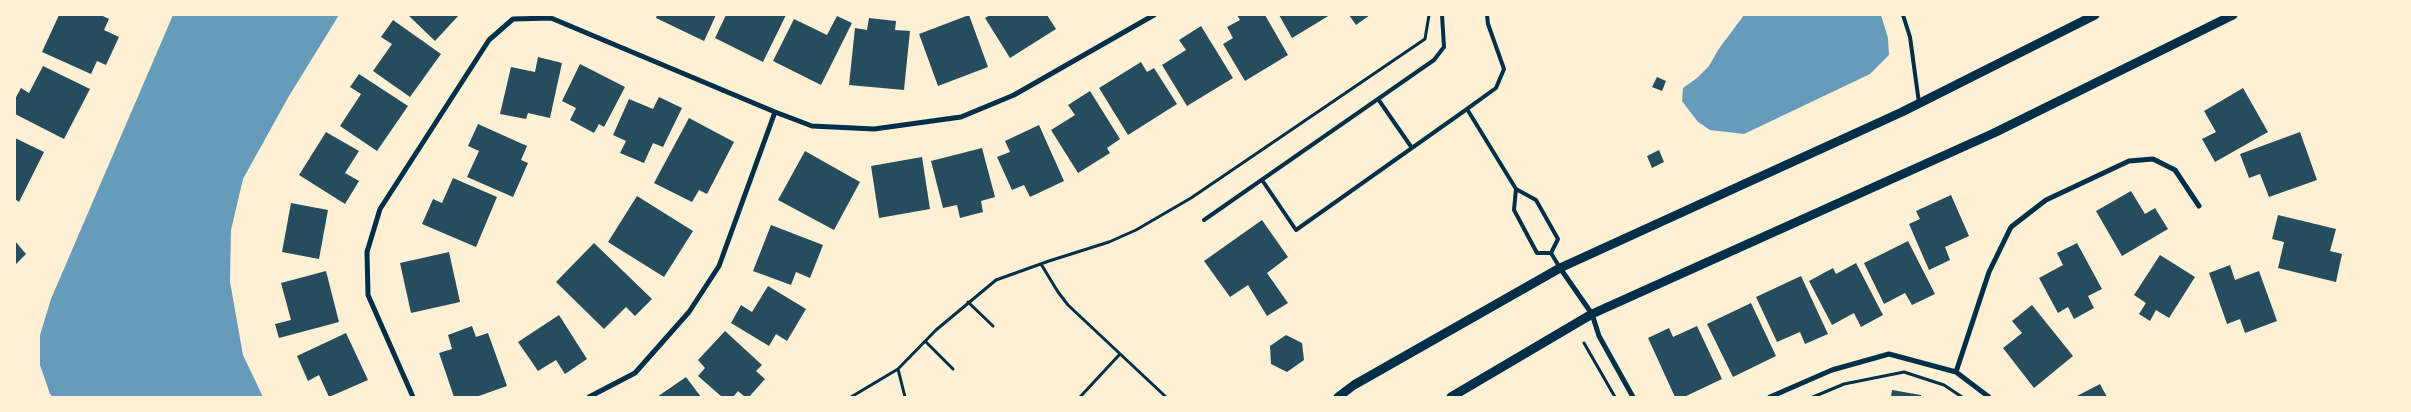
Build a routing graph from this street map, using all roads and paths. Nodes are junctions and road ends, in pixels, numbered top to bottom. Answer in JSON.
{"nodes":[{"id":1,"x":1154,"y":15,"type":"edge"},
{"id":2,"x":1429,"y":15,"type":"edge"},
{"id":3,"x":1442,"y":15,"type":"edge"},
{"id":4,"x":1487,"y":15,"type":"edge"},
{"id":5,"x":1903,"y":15,"type":"edge"},
{"id":6,"x":2095,"y":15,"type":"edge"},
{"id":7,"x":2233,"y":15,"type":"edge"},
{"id":8,"x":1378,"y":99,"type":"junction"},
{"id":9,"x":1919,"y":103,"type":"junction"},
{"id":10,"x":1467,"y":109,"type":"junction"},
{"id":11,"x":775,"y":112,"type":"junction"},
{"id":12,"x":1412,"y":148,"type":"junction"},
{"id":13,"x":1262,"y":180,"type":"junction"},
{"id":14,"x":1516,"y":189,"type":"junction"},
{"id":15,"x":2199,"y":206,"type":"dead end"},
{"id":16,"x":1204,"y":220,"type":"dead end"},
{"id":17,"x":1551,"y":253,"type":"junction"},
{"id":18,"x":1041,"y":264,"type":"junction"},
{"id":19,"x":1560,"y":268,"type":"junction"},
{"id":20,"x":968,"y":302,"type":"junction"},
{"id":21,"x":1592,"y":314,"type":"junction"},
{"id":22,"x":993,"y":326,"type":"dead end"},
{"id":23,"x":926,"y":342,"type":"junction"},
{"id":24,"x":1584,"y":343,"type":"dead end"},
{"id":25,"x":1120,"y":354,"type":"junction"},
{"id":26,"x":898,"y":369,"type":"junction"},
{"id":27,"x":953,"y":369,"type":"dead end"},
{"id":28,"x":1956,"y":372,"type":"junction"},
{"id":29,"x":414,"y":397,"type":"edge"},
{"id":30,"x":589,"y":397,"type":"edge"},
{"id":31,"x":851,"y":397,"type":"edge"},
{"id":32,"x":905,"y":397,"type":"edge"},
{"id":33,"x":1080,"y":397,"type":"edge"},
{"id":34,"x":1166,"y":397,"type":"edge"},
{"id":35,"x":1338,"y":397,"type":"edge"},
{"id":36,"x":1451,"y":397,"type":"edge"},
{"id":37,"x":1615,"y":397,"type":"edge"},
{"id":38,"x":1633,"y":397,"type":"edge"},
{"id":39,"x":1770,"y":397,"type":"edge"},
{"id":40,"x":1813,"y":397,"type":"edge"},
{"id":41,"x":1962,"y":397,"type":"edge"},
{"id":42,"x":1989,"y":397,"type":"edge"}],
"edges":[{"from":1,"to":11,"type":"street"},
{"from":2,"to":18,"type":"path"},
{"from":3,"to":8,"type":"lane"},
{"from":4,"to":10,"type":"lane"},
{"from":5,"to":9,"type":"lane"},
{"from":6,"to":9,"type":"street"},
{"from":7,"to":21,"type":"street"},
{"from":8,"to":12,"type":"lane"},
{"from":8,"to":13,"type":"lane"},
{"from":9,"to":19,"type":"street"},
{"from":10,"to":12,"type":"lane"},
{"from":10,"to":14,"type":"lane"},
{"from":11,"to":29,"type":"street"},
{"from":11,"to":30,"type":"street"},
{"from":12,"to":13,"type":"lane"},
{"from":13,"to":16,"type":"lane"},
{"from":14,"to":17,"type":"lane"},
{"from":14,"to":17,"type":"lane"},
{"from":15,"to":28,"type":"street"},
{"from":17,"to":19,"type":"lane"},
{"from":18,"to":20,"type":"path"},
{"from":18,"to":25,"type":"path"},
{"from":19,"to":21,"type":"street"},
{"from":19,"to":35,"type":"street"},
{"from":20,"to":22,"type":"path"},
{"from":20,"to":23,"type":"path"},
{"from":21,"to":36,"type":"street"},
{"from":21,"to":38,"type":"street"},
{"from":23,"to":26,"type":"path"},
{"from":23,"to":27,"type":"path"},
{"from":24,"to":37,"type":"path"},
{"from":25,"to":33,"type":"path"},
{"from":25,"to":34,"type":"path"},
{"from":26,"to":31,"type":"path"},
{"from":26,"to":32,"type":"path"},
{"from":28,"to":39,"type":"street"},
{"from":28,"to":42,"type":"street"},
{"from":40,"to":41,"type":"path"}]}
